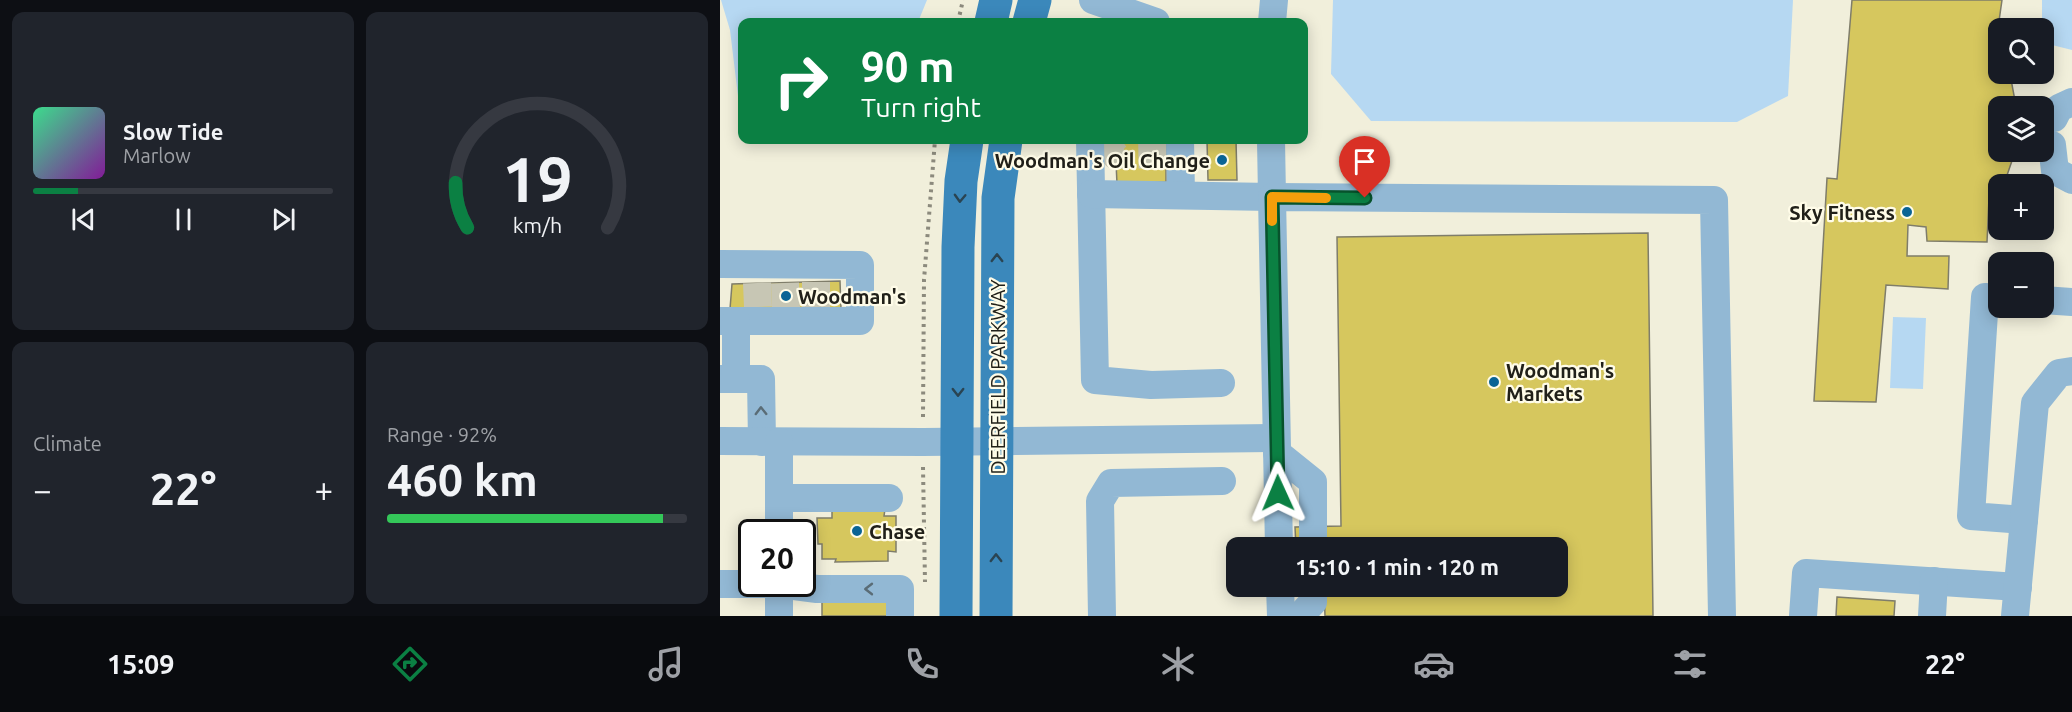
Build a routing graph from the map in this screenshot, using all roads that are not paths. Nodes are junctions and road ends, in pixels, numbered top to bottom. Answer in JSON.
{"nodes":[{"id":1,"x":996,"y":0,"type":"edge"},
{"id":2,"x":1035,"y":0,"type":"edge"},
{"id":3,"x":1095,"y":0,"type":"edge"},
{"id":4,"x":1274,"y":0,"type":"edge"},
{"id":5,"x":1121,"y":16,"type":"edge"},
{"id":6,"x":992,"y":18,"type":"edge"},
{"id":7,"x":1030,"y":18,"type":"edge"},
{"id":8,"x":1272,"y":18,"type":"edge"},
{"id":9,"x":2059,"y":122,"type":"edge"},
{"id":10,"x":966,"y":144,"type":"edge"},
{"id":11,"x":1005,"y":144,"type":"edge"},
{"id":12,"x":1090,"y":144,"type":"edge"},
{"id":13,"x":1180,"y":144,"type":"edge"},
{"id":14,"x":1271,"y":144,"type":"edge"},
{"id":15,"x":2072,"y":180,"type":"edge"},
{"id":16,"x":1091,"y":194,"type":"junction"},
{"id":17,"x":1181,"y":195,"type":"junction"},
{"id":18,"x":1272,"y":197,"type":"junction"},
{"id":19,"x":720,"y":264,"type":"edge"},
{"id":20,"x":1988,"y":297,"type":"edge"},
{"id":21,"x":763,"y":299,"type":"edge"},
{"id":22,"x":2054,"y":301,"type":"edge"},
{"id":23,"x":2072,"y":302,"type":"edge"},
{"id":24,"x":2072,"y":371,"type":"edge"},
{"id":25,"x":739,"y":379,"type":"edge"},
{"id":26,"x":1221,"y":383,"type":"dead end"},
{"id":27,"x":720,"y":441,"type":"edge"},
{"id":28,"x":997,"y":441,"type":"junction"},
{"id":29,"x":770,"y":442,"type":"junction"},
{"id":30,"x":958,"y":442,"type":"junction"},
{"id":31,"x":1276,"y":446,"type":"junction"},
{"id":32,"x":1222,"y":481,"type":"dead end"},
{"id":33,"x":779,"y":498,"type":"junction"},
{"id":34,"x":889,"y":498,"type":"dead end"},
{"id":35,"x":779,"y":519,"type":"edge"},
{"id":36,"x":2024,"y":520,"type":"junction"},
{"id":37,"x":1279,"y":537,"type":"edge"},
{"id":38,"x":1313,"y":537,"type":"edge"},
{"id":39,"x":1934,"y":581,"type":"junction"},
{"id":40,"x":720,"y":584,"type":"edge"},
{"id":41,"x":738,"y":584,"type":"edge"},
{"id":42,"x":2018,"y":587,"type":"junction"},
{"id":43,"x":816,"y":589,"type":"edge"},
{"id":44,"x":779,"y":597,"type":"edge"},
{"id":45,"x":1280,"y":597,"type":"edge"},
{"id":46,"x":1313,"y":597,"type":"edge"},
{"id":47,"x":778,"y":616,"type":"edge"},
{"id":48,"x":900,"y":616,"type":"edge"},
{"id":49,"x":956,"y":616,"type":"edge"},
{"id":50,"x":996,"y":616,"type":"edge"},
{"id":51,"x":1102,"y":616,"type":"edge"},
{"id":52,"x":1281,"y":616,"type":"edge"},
{"id":53,"x":1300,"y":616,"type":"edge"},
{"id":54,"x":1722,"y":616,"type":"edge"},
{"id":55,"x":1803,"y":616,"type":"edge"},
{"id":56,"x":1932,"y":616,"type":"edge"},
{"id":57,"x":2016,"y":616,"type":"edge"}],
"edges":[{"from":1,"to":6,"type":"main road"},
{"from":2,"to":7,"type":"main road"},
{"from":3,"to":5,"type":"lane"},
{"from":4,"to":8,"type":"lane"},
{"from":9,"to":15,"type":"lane"},
{"from":10,"to":30,"type":"main road","name":"DEERFIELD PARKWAY","one_way":true},
{"from":28,"to":11,"type":"main road","name":"DEERFIELD PARKWAY","one_way":true},
{"from":12,"to":16,"type":"lane"},
{"from":13,"to":17,"type":"lane"},
{"from":14,"to":18,"type":"lane"},
{"from":16,"to":17,"type":"lane"},
{"from":16,"to":26,"type":"lane"},
{"from":17,"to":18,"type":"lane"},
{"from":18,"to":31,"type":"lane"},
{"from":18,"to":54,"type":"lane"},
{"from":19,"to":21,"type":"lane"},
{"from":20,"to":36,"type":"lane"},
{"from":21,"to":21,"type":"lane"},
{"from":21,"to":25,"type":"lane"},
{"from":22,"to":23,"type":"lane"},
{"from":24,"to":36,"type":"lane"},
{"from":29,"to":25,"type":"lane","one_way":true},
{"from":27,"to":29,"type":"lane"},
{"from":28,"to":30,"type":"lane"},
{"from":28,"to":31,"type":"lane"},
{"from":50,"to":28,"type":"main road","name":"DEERFIELD PARKWAY","one_way":true},
{"from":29,"to":30,"type":"lane"},
{"from":29,"to":33,"type":"lane"},
{"from":30,"to":49,"type":"main road","name":"DEERFIELD PARKWAY"},
{"from":31,"to":37,"type":"lane"},
{"from":31,"to":38,"type":"lane"},
{"from":32,"to":51,"type":"lane"},
{"from":33,"to":34,"type":"lane"},
{"from":33,"to":35,"type":"lane"},
{"from":36,"to":42,"type":"lane"},
{"from":39,"to":42,"type":"lane"},
{"from":39,"to":55,"type":"lane"},
{"from":39,"to":56,"type":"lane"},
{"from":40,"to":41,"type":"lane"},
{"from":42,"to":57,"type":"lane"},
{"from":48,"to":43,"type":"lane","one_way":true},
{"from":44,"to":47,"type":"lane"},
{"from":45,"to":52,"type":"lane"},
{"from":46,"to":53,"type":"lane"}]}
